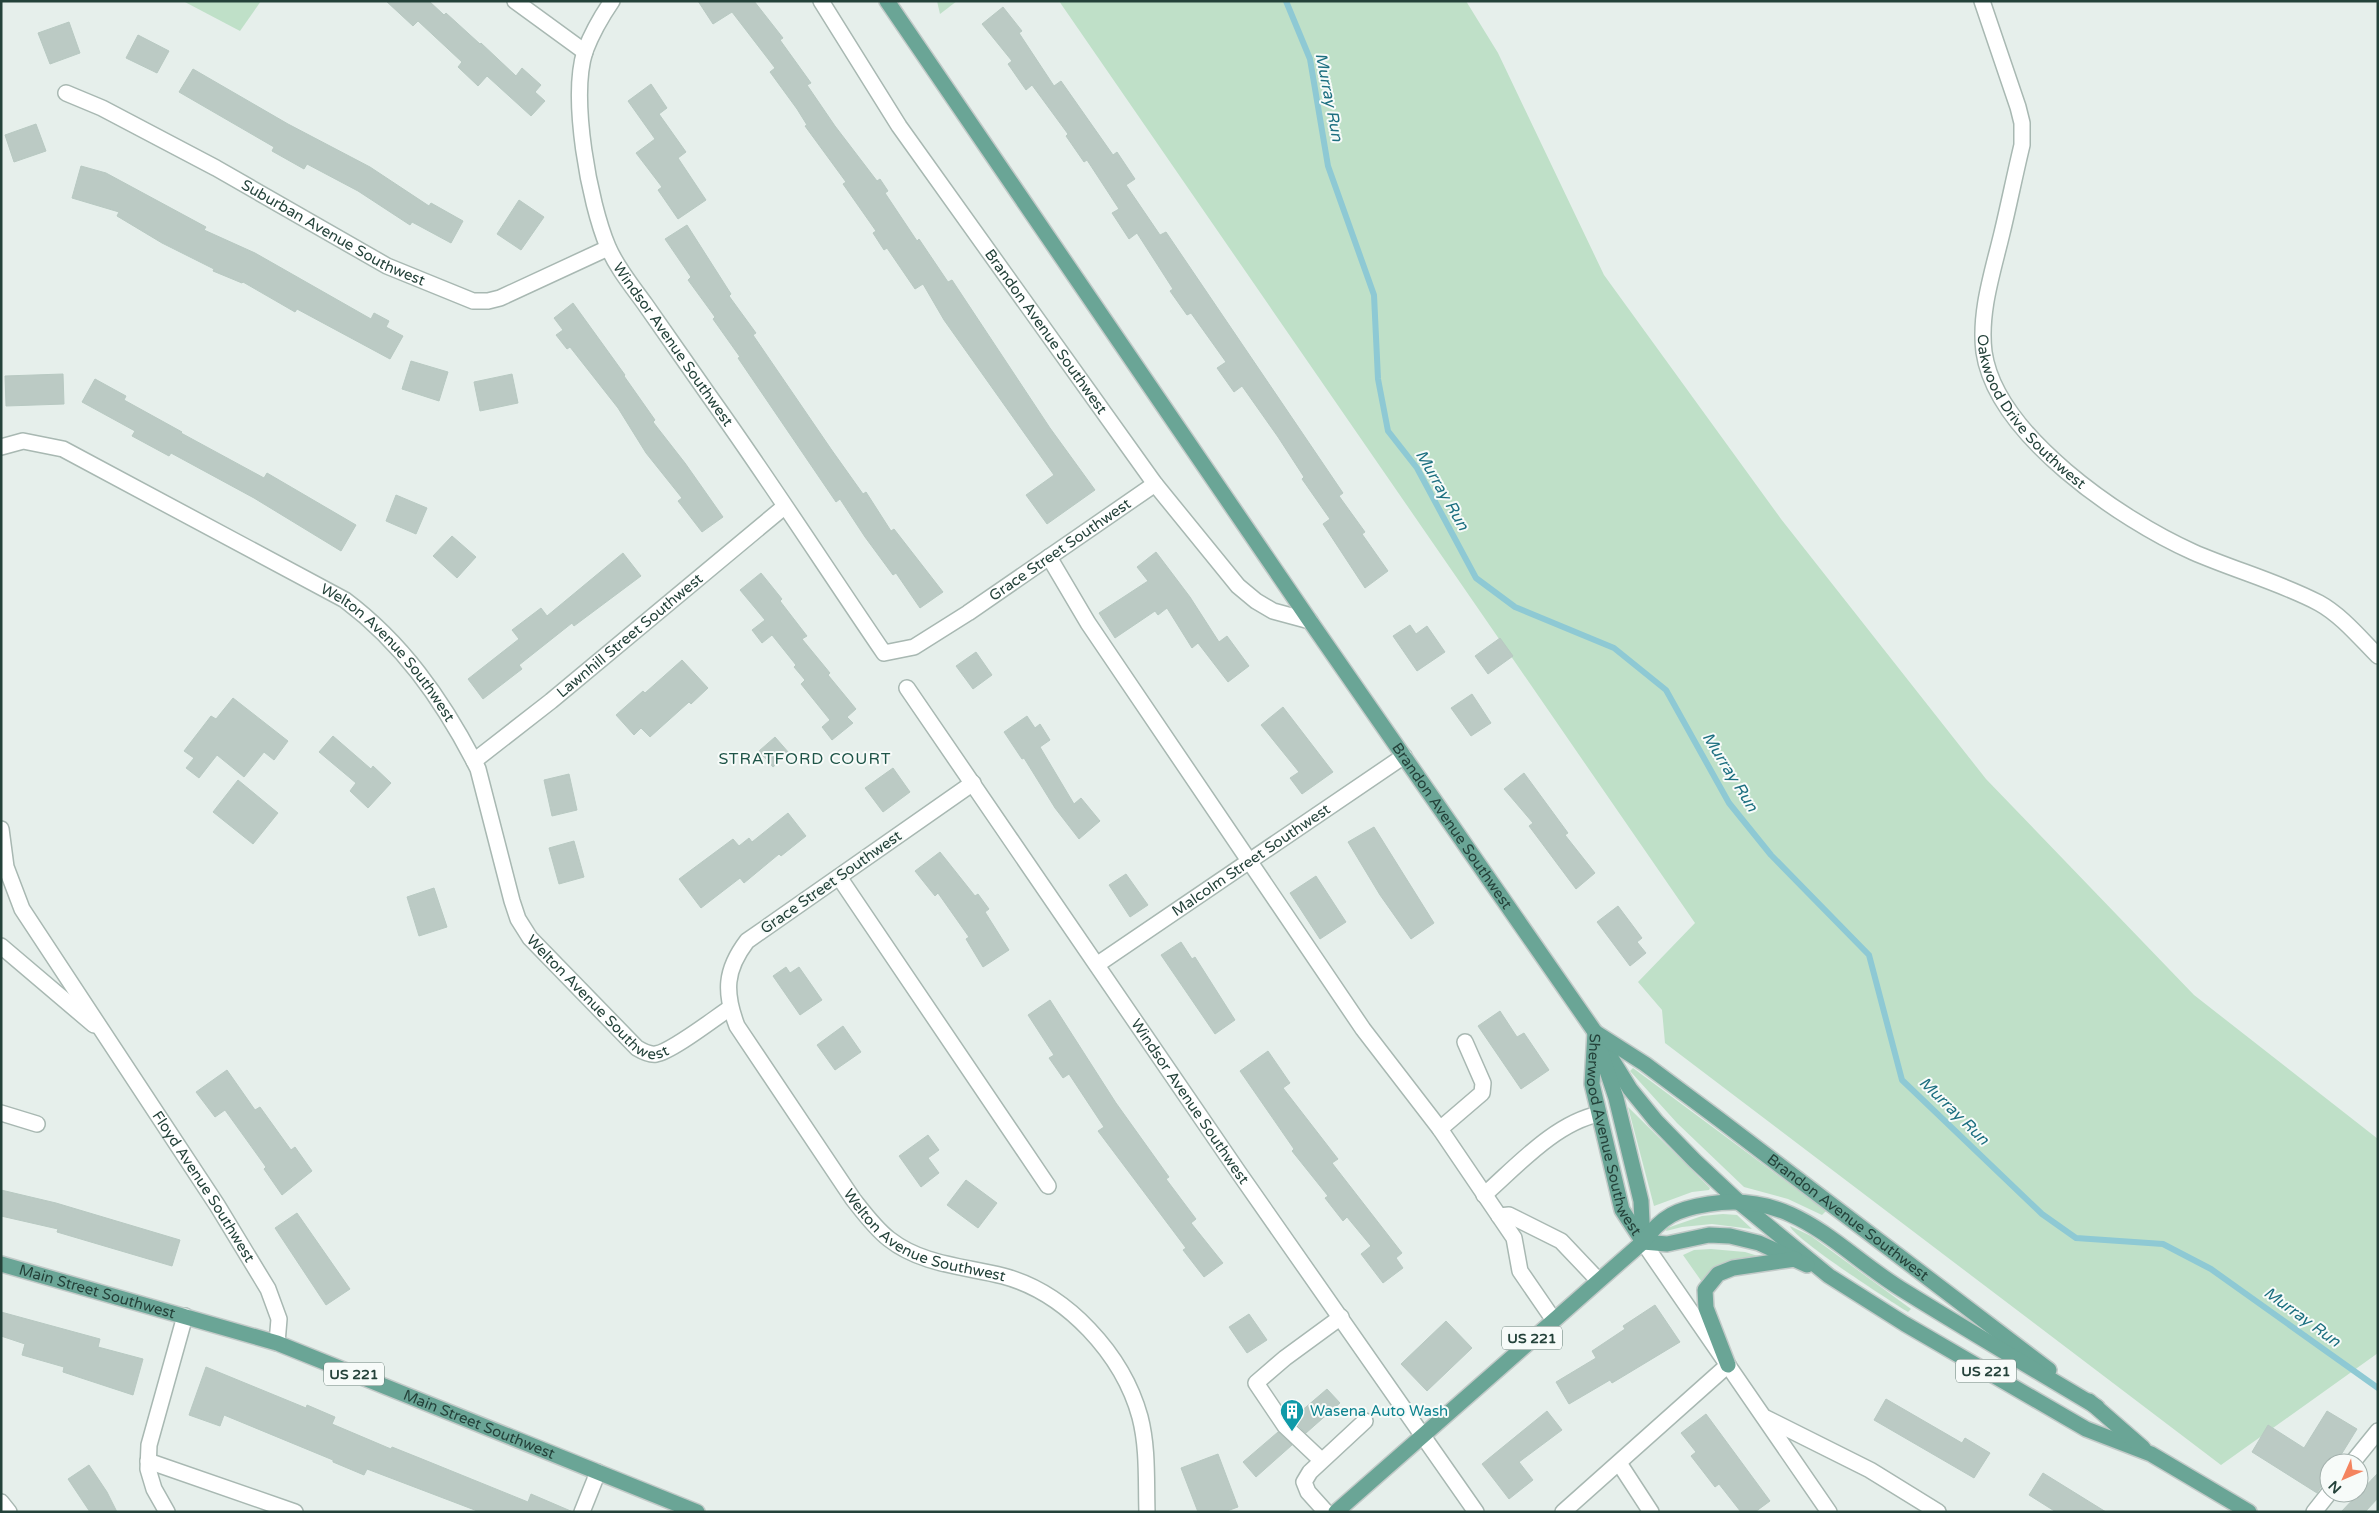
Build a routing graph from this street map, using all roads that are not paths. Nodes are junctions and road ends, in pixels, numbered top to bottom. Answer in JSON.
{"nodes":[{"id":1,"x":515,"y":1,"type":"edge"},
{"id":2,"x":612,"y":1,"type":"edge"},
{"id":3,"x":820,"y":1,"type":"edge"},
{"id":4,"x":886,"y":1,"type":"edge"},
{"id":5,"x":1982,"y":1,"type":"edge"},
{"id":6,"x":585,"y":52,"type":"junction"},
{"id":7,"x":66,"y":93,"type":"dead end"},
{"id":8,"x":608,"y":248,"type":"junction"},
{"id":9,"x":1,"y":447,"type":"edge"},
{"id":10,"x":1155,"y":484,"type":"junction"},
{"id":11,"x":784,"y":507,"type":"junction"},
{"id":12,"x":1049,"y":557,"type":"junction"},
{"id":13,"x":1310,"y":621,"type":"junction"},
{"id":14,"x":884,"y":654,"type":"joint"},
{"id":15,"x":2378,"y":656,"type":"edge"},
{"id":16,"x":907,"y":688,"type":"dead end"},
{"id":17,"x":1404,"y":756,"type":"junction"},
{"id":18,"x":474,"y":761,"type":"junction"},
{"id":19,"x":974,"y":783,"type":"junction"},
{"id":20,"x":1,"y":830,"type":"edge"},
{"id":21,"x":1249,"y":862,"type":"junction"},
{"id":22,"x":839,"y":877,"type":"junction"},
{"id":23,"x":1,"y":946,"type":"edge"},
{"id":24,"x":1098,"y":964,"type":"junction"},
{"id":25,"x":730,"y":1008,"type":"junction"},
{"id":26,"x":1595,"y":1032,"type":"junction"},
{"id":27,"x":109,"y":1038,"type":"junction"},
{"id":28,"x":1465,"y":1042,"type":"dead end"},
{"id":29,"x":1,"y":1113,"type":"edge"},
{"id":30,"x":1598,"y":1114,"type":"junction"},
{"id":31,"x":37,"y":1124,"type":"dead end"},
{"id":32,"x":1440,"y":1129,"type":"junction"},
{"id":33,"x":1048,"y":1186,"type":"dead end"},
{"id":34,"x":1484,"y":1196,"type":"junction"},
{"id":35,"x":1740,"y":1203,"type":"junction"},
{"id":36,"x":1499,"y":1216,"type":"junction"},
{"id":37,"x":1642,"y":1242,"type":"junction"},
{"id":38,"x":1796,"y":1259,"type":"junction"},
{"id":39,"x":1,"y":1264,"type":"edge"},
{"id":40,"x":1829,"y":1276,"type":"junction"},
{"id":41,"x":1598,"y":1280,"type":"junction"},
{"id":42,"x":185,"y":1316,"type":"junction"},
{"id":43,"x":1340,"y":1317,"type":"junction"},
{"id":44,"x":1553,"y":1319,"type":"junction"},
{"id":45,"x":277,"y":1343,"type":"junction"},
{"id":46,"x":1728,"y":1365,"type":"junction"},
{"id":47,"x":2097,"y":1407,"type":"junction"},
{"id":48,"x":1766,"y":1417,"type":"junction"},
{"id":49,"x":1365,"y":1421,"type":"dead end"},
{"id":50,"x":2378,"y":1431,"type":"edge"},
{"id":51,"x":1422,"y":1435,"type":"junction"},
{"id":52,"x":2360,"y":1453,"type":"edge"},
{"id":53,"x":2151,"y":1454,"type":"junction"},
{"id":54,"x":1321,"y":1460,"type":"junction"},
{"id":55,"x":148,"y":1461,"type":"junction"},
{"id":56,"x":1619,"y":1463,"type":"junction"},
{"id":57,"x":598,"y":1472,"type":"junction"},
{"id":58,"x":1,"y":1502,"type":"edge"},
{"id":59,"x":9,"y":1512,"type":"edge"},
{"id":60,"x":167,"y":1512,"type":"edge"},
{"id":61,"x":295,"y":1512,"type":"edge"},
{"id":62,"x":582,"y":1512,"type":"edge"},
{"id":63,"x":697,"y":1512,"type":"edge"},
{"id":64,"x":1147,"y":1512,"type":"edge"},
{"id":65,"x":1326,"y":1512,"type":"edge"},
{"id":66,"x":1336,"y":1512,"type":"edge"},
{"id":67,"x":1476,"y":1512,"type":"edge"},
{"id":68,"x":1563,"y":1512,"type":"edge"},
{"id":69,"x":1652,"y":1512,"type":"edge"},
{"id":70,"x":1829,"y":1512,"type":"edge"},
{"id":71,"x":1938,"y":1512,"type":"edge"},
{"id":72,"x":2249,"y":1512,"type":"edge"}],
"edges":[{"from":1,"to":6,"type":"street"},
{"from":2,"to":6,"type":"street","name":"Windsor Avenue Southwest"},
{"from":3,"to":10,"type":"street","name":"Brandon Avenue Southwest"},
{"from":4,"to":13,"type":"main road","name":"Brandon Avenue Southwest"},
{"from":5,"to":15,"type":"street","name":"Oakwood Drive Southwest"},
{"from":6,"to":8,"type":"street","name":"Windsor Avenue Southwest"},
{"from":7,"to":8,"type":"street","name":"Suburban Avenue Southwest"},
{"from":8,"to":11,"type":"street","name":"Windsor Avenue Southwest"},
{"from":9,"to":18,"type":"street","name":"Welton Avenue Southwest"},
{"from":10,"to":12,"type":"street","name":"Grace Street Southwest"},
{"from":10,"to":13,"type":"street","name":"Brandon Avenue Southwest"},
{"from":11,"to":14,"type":"street","name":"Windsor Avenue Southwest"},
{"from":11,"to":18,"type":"street","name":"Lawnhill Street Southwest"},
{"from":12,"to":14,"type":"street","name":"Grace Street Southwest"},
{"from":12,"to":21,"type":"street"},
{"from":13,"to":17,"type":"main road","name":"Brandon Avenue Southwest"},
{"from":16,"to":19,"type":"street","name":"Windsor Avenue Southwest"},
{"from":17,"to":21,"type":"street","name":"Malcolm Street Southwest"},
{"from":17,"to":26,"type":"main road","name":"Brandon Avenue Southwest"},
{"from":18,"to":25,"type":"street","name":"Welton Avenue Southwest"},
{"from":19,"to":22,"type":"street","name":"Grace Street Southwest"},
{"from":19,"to":24,"type":"street","name":"Windsor Avenue Southwest"},
{"from":20,"to":27,"type":"street"},
{"from":21,"to":24,"type":"street","name":"Malcolm Street Southwest"},
{"from":21,"to":32,"type":"street"},
{"from":22,"to":25,"type":"street","name":"Grace Street Southwest"},
{"from":22,"to":33,"type":"street"},
{"from":23,"to":27,"type":"street"},
{"from":24,"to":43,"type":"street","name":"Windsor Avenue Southwest"},
{"from":25,"to":64,"type":"street","name":"Welton Avenue Southwest"},
{"from":26,"to":30,"type":"main road","name":"Sherwood Avenue Southwest"},
{"from":26,"to":35,"type":"main road","name":"Brandon Avenue Southwest"},
{"from":26,"to":37,"type":"main road","name":"Sherwood Avenue Southwest"},
{"from":26,"to":47,"type":"main road","name":"Brandon Avenue Southwest"},
{"from":27,"to":45,"type":"street","name":"Floyd Avenue Southwest"},
{"from":28,"to":32,"type":"street"},
{"from":29,"to":31,"type":"street"},
{"from":30,"to":34,"type":"street"},
{"from":30,"to":37,"type":"main road","name":"Sherwood Avenue Southwest"},
{"from":32,"to":34,"type":"street"},
{"from":34,"to":36,"type":"street"},
{"from":35,"to":37,"type":"main road","name":"Brandon Avenue Southwest","number":"US 221"},
{"from":35,"to":40,"type":"main road","name":"Brandon Avenue Southwest"},
{"from":35,"to":47,"type":"main road","name":"Brandon Avenue Southwest","number":"US 221"},
{"from":36,"to":41,"type":"street"},
{"from":36,"to":44,"type":"street"},
{"from":37,"to":38,"type":"main road","number":"US 221"},
{"from":37,"to":41,"type":"main road","number":"US 221"},
{"from":37,"to":46,"type":"street","name":"Sherwood Avenue Southwest"},
{"from":38,"to":40,"type":"main road","number":"US 221"},
{"from":38,"to":46,"type":"main road"},
{"from":39,"to":42,"type":"main road","name":"Main Street Southwest","number":"US 221"},
{"from":40,"to":53,"type":"main road","name":"Brandon Avenue Southwest","number":"US 221"},
{"from":41,"to":44,"type":"main road","number":"US 221"},
{"from":42,"to":45,"type":"main road","name":"Main Street Southwest","number":"US 221"},
{"from":42,"to":55,"type":"street"},
{"from":43,"to":51,"type":"street","name":"Windsor Avenue Southwest"},
{"from":43,"to":54,"type":"street"},
{"from":44,"to":51,"type":"main road","number":"US 221"},
{"from":45,"to":57,"type":"main road","name":"Main Street Southwest","number":"US 221"},
{"from":46,"to":48,"type":"street","name":"Sherwood Avenue Southwest"},
{"from":46,"to":56,"type":"street"},
{"from":47,"to":53,"type":"main road","name":"Brandon Avenue Southwest","number":"US 221"},
{"from":48,"to":70,"type":"street","name":"Sherwood Avenue Southwest"},
{"from":48,"to":71,"type":"street"},
{"from":49,"to":54,"type":"street"},
{"from":50,"to":52,"type":"street"},
{"from":51,"to":66,"type":"main road","number":"US 221"},
{"from":51,"to":67,"type":"street","name":"Windsor Avenue Southwest"},
{"from":53,"to":72,"type":"main road","name":"Brandon Avenue Southwest","number":"US 221"},
{"from":54,"to":65,"type":"street"},
{"from":55,"to":60,"type":"street"},
{"from":55,"to":61,"type":"street"},
{"from":56,"to":68,"type":"street"},
{"from":56,"to":69,"type":"street"},
{"from":57,"to":62,"type":"street"},
{"from":57,"to":63,"type":"main road","name":"Main Street Southwest","number":"US 221"},
{"from":58,"to":59,"type":"street"}]}
